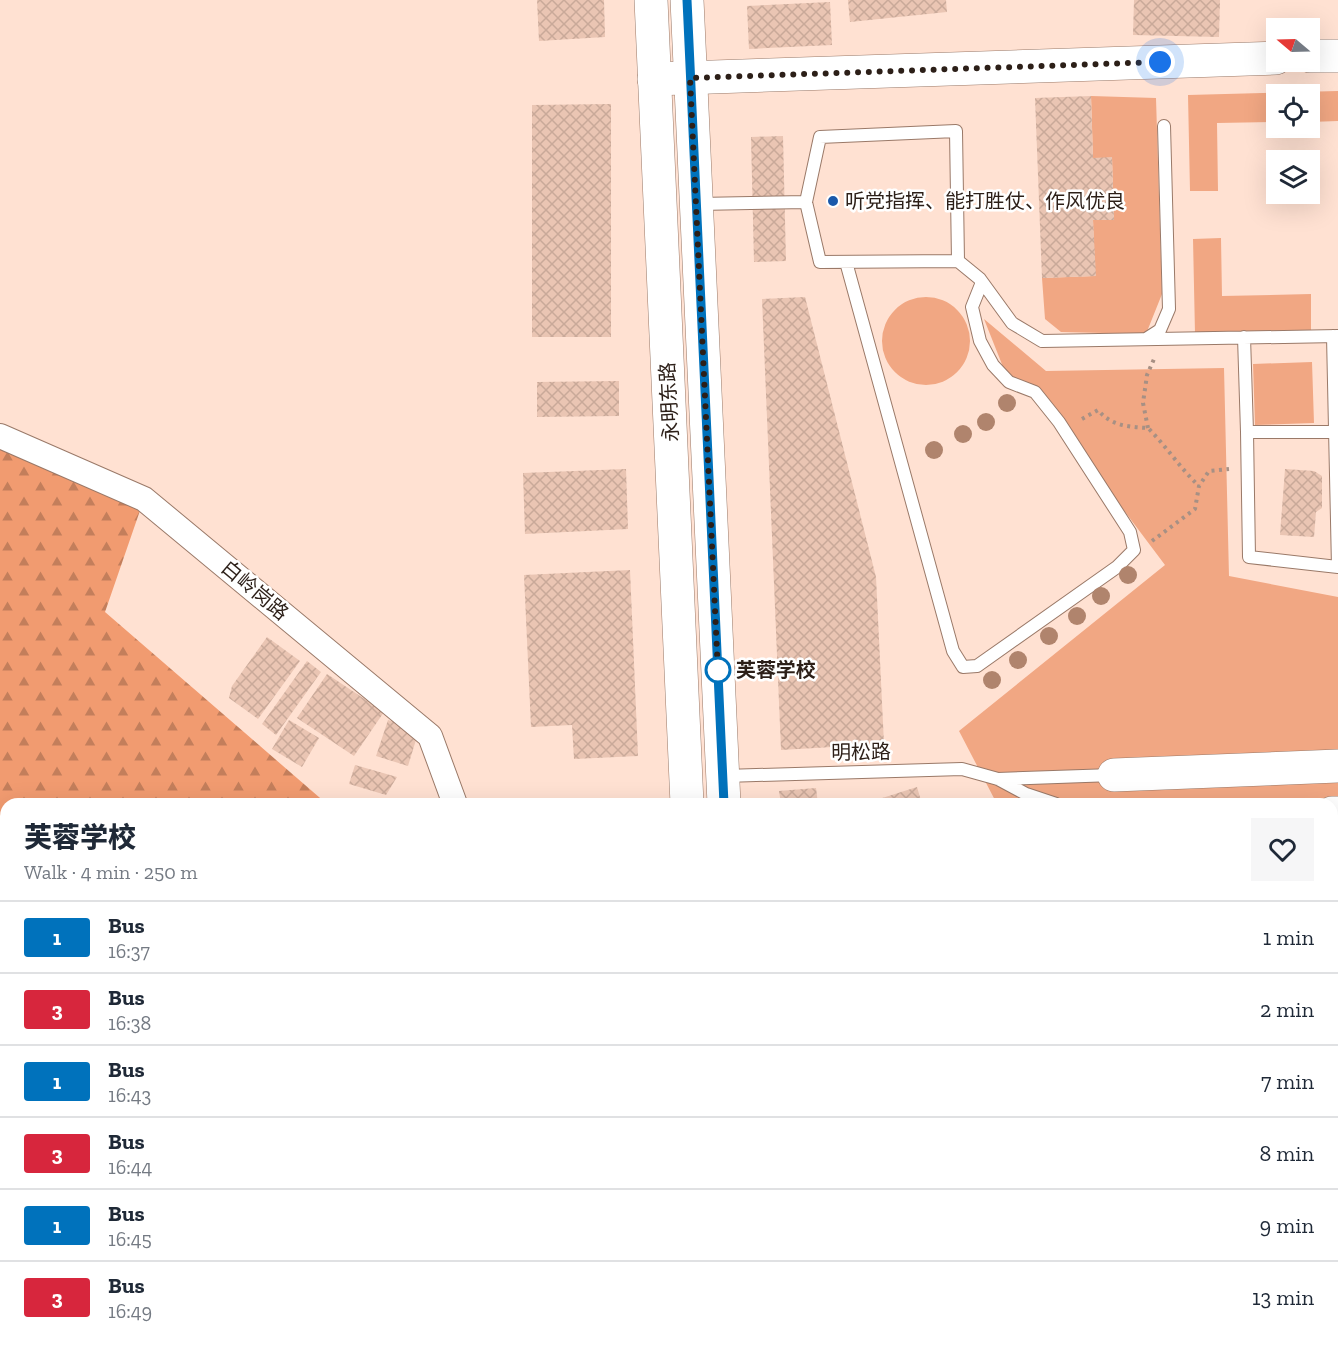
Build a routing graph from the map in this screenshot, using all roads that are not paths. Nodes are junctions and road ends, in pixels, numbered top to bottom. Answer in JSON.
{"nodes":[{"id":1,"x":651,"y":0,"type":"edge"},
{"id":2,"x":687,"y":0,"type":"edge"},
{"id":3,"x":1320,"y":56,"type":"edge"},
{"id":4,"x":1338,"y":56,"type":"edge"},
{"id":5,"x":1266,"y":58,"type":"edge"},
{"id":6,"x":690,"y":78,"type":"junction"},
{"id":7,"x":654,"y":79,"type":"junction"},
{"id":8,"x":1164,"y":126,"type":"dead end"},
{"id":9,"x":806,"y":202,"type":"junction"},
{"id":10,"x":696,"y":204,"type":"junction"},
{"id":11,"x":958,"y":261,"type":"junction"},
{"id":12,"x":846,"y":262,"type":"junction"},
{"id":13,"x":982,"y":282,"type":"junction"},
{"id":14,"x":1335,"y":336,"type":"edge"},
{"id":15,"x":1244,"y":338,"type":"junction"},
{"id":16,"x":1145,"y":339,"type":"junction"},
{"id":17,"x":1247,"y":432,"type":"junction"},
{"id":18,"x":1336,"y":432,"type":"edge"},
{"id":19,"x":0,"y":436,"type":"edge"},
{"id":20,"x":1338,"y":567,"type":"edge"},
{"id":21,"x":1338,"y":766,"type":"edge"},
{"id":22,"x":1114,"y":775,"type":"joint"},
{"id":23,"x":1004,"y":782,"type":"junction"},
{"id":24,"x":724,"y":790,"type":"edge"},
{"id":25,"x":453,"y":798,"type":"edge"},
{"id":26,"x":687,"y":798,"type":"edge"},
{"id":27,"x":1022,"y":798,"type":"edge"},
{"id":28,"x":1038,"y":798,"type":"edge"}],
"edges":[{"from":1,"to":7,"type":"main road","name":"永明东路"},
{"from":2,"to":6,"type":"main road","name":"永明东路"},
{"from":3,"to":4,"type":"main road"},
{"from":5,"to":6,"type":"main road"},
{"from":6,"to":7,"type":"main road"},
{"from":6,"to":10,"type":"main road","name":"永明东路"},
{"from":7,"to":26,"type":"main road","name":"永明东路"},
{"from":8,"to":16,"type":"lane"},
{"from":9,"to":10,"type":"lane"},
{"from":9,"to":11,"type":"lane"},
{"from":9,"to":12,"type":"lane"},
{"from":10,"to":24,"type":"main road","name":"永明东路"},
{"from":11,"to":12,"type":"lane"},
{"from":11,"to":13,"type":"lane"},
{"from":12,"to":13,"type":"lane"},
{"from":13,"to":16,"type":"lane"},
{"from":14,"to":15,"type":"lane"},
{"from":14,"to":18,"type":"lane"},
{"from":15,"to":16,"type":"lane"},
{"from":15,"to":17,"type":"lane"},
{"from":17,"to":18,"type":"lane"},
{"from":17,"to":20,"type":"lane"},
{"from":18,"to":20,"type":"lane"},
{"from":19,"to":25,"type":"street","name":"白岭岗路"},
{"from":21,"to":22,"type":"main road"},
{"from":22,"to":23,"type":"lane","name":"明松路"},
{"from":23,"to":24,"type":"lane","name":"明松路"},
{"from":23,"to":27,"type":"lane","name":"明松路"},
{"from":23,"to":28,"type":"lane","name":"明松路"}]}
